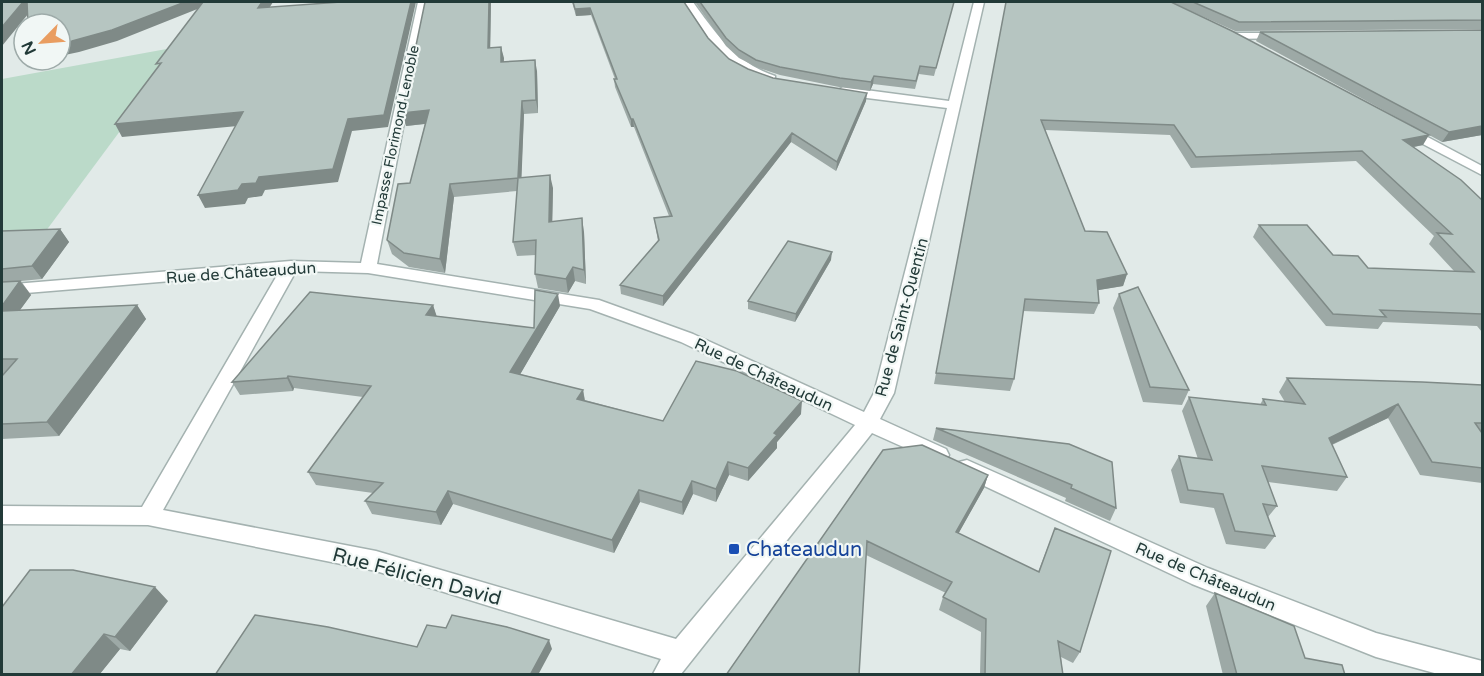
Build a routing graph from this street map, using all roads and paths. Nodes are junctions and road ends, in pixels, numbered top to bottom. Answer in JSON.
{"nodes":[{"id":1,"x":422,"y":2,"type":"edge"},
{"id":2,"x":688,"y":2,"type":"edge"},
{"id":3,"x":979,"y":2,"type":"edge"},
{"id":4,"x":1292,"y":36,"type":"edge"},
{"id":5,"x":1253,"y":47,"type":"edge"},
{"id":6,"x":787,"y":82,"type":"edge"},
{"id":7,"x":832,"y":90,"type":"edge"},
{"id":8,"x":954,"y":105,"type":"junction"},
{"id":9,"x":1395,"y":124,"type":"edge"},
{"id":10,"x":1463,"y":161,"type":"junction"},
{"id":11,"x":1482,"y":163,"type":"edge"},
{"id":12,"x":1482,"y":171,"type":"edge"},
{"id":13,"x":291,"y":266,"type":"junction"},
{"id":14,"x":368,"y":268,"type":"junction"},
{"id":15,"x":2,"y":290,"type":"edge"},
{"id":16,"x":868,"y":423,"type":"junction"},
{"id":17,"x":2,"y":515,"type":"edge"},
{"id":18,"x":148,"y":516,"type":"junction"},
{"id":19,"x":681,"y":653,"type":"junction"},
{"id":20,"x":1482,"y":674,"type":"edge"},
{"id":21,"x":666,"y":675,"type":"edge"}],
"edges":[{"from":1,"to":14,"type":"street","name":"Impasse Florimond Lenoble"},
{"from":2,"to":6,"type":"street"},
{"from":3,"to":8,"type":"street","name":"Rue de Saint-Quentin"},
{"from":4,"to":5,"type":"street"},
{"from":7,"to":8,"type":"street"},
{"from":8,"to":16,"type":"street","name":"Rue de Saint-Quentin"},
{"from":9,"to":10,"type":"street"},
{"from":10,"to":11,"type":"street"},
{"from":10,"to":12,"type":"street"},
{"from":13,"to":14,"type":"street","name":"Rue de Châteaudun"},
{"from":13,"to":15,"type":"street","name":"Rue de Châteaudun"},
{"from":13,"to":18,"type":"street"},
{"from":14,"to":16,"type":"street","name":"Rue de Châteaudun"},
{"from":16,"to":19,"type":"street","name":"Rue de Saint-Quentin"},
{"from":16,"to":20,"type":"street","name":"Rue de Châteaudun"},
{"from":17,"to":18,"type":"street","name":"Rue Félicien David"},
{"from":18,"to":19,"type":"street","name":"Rue Félicien David"},
{"from":19,"to":21,"type":"street","name":"Rue de Saint-Quentin"}]}
